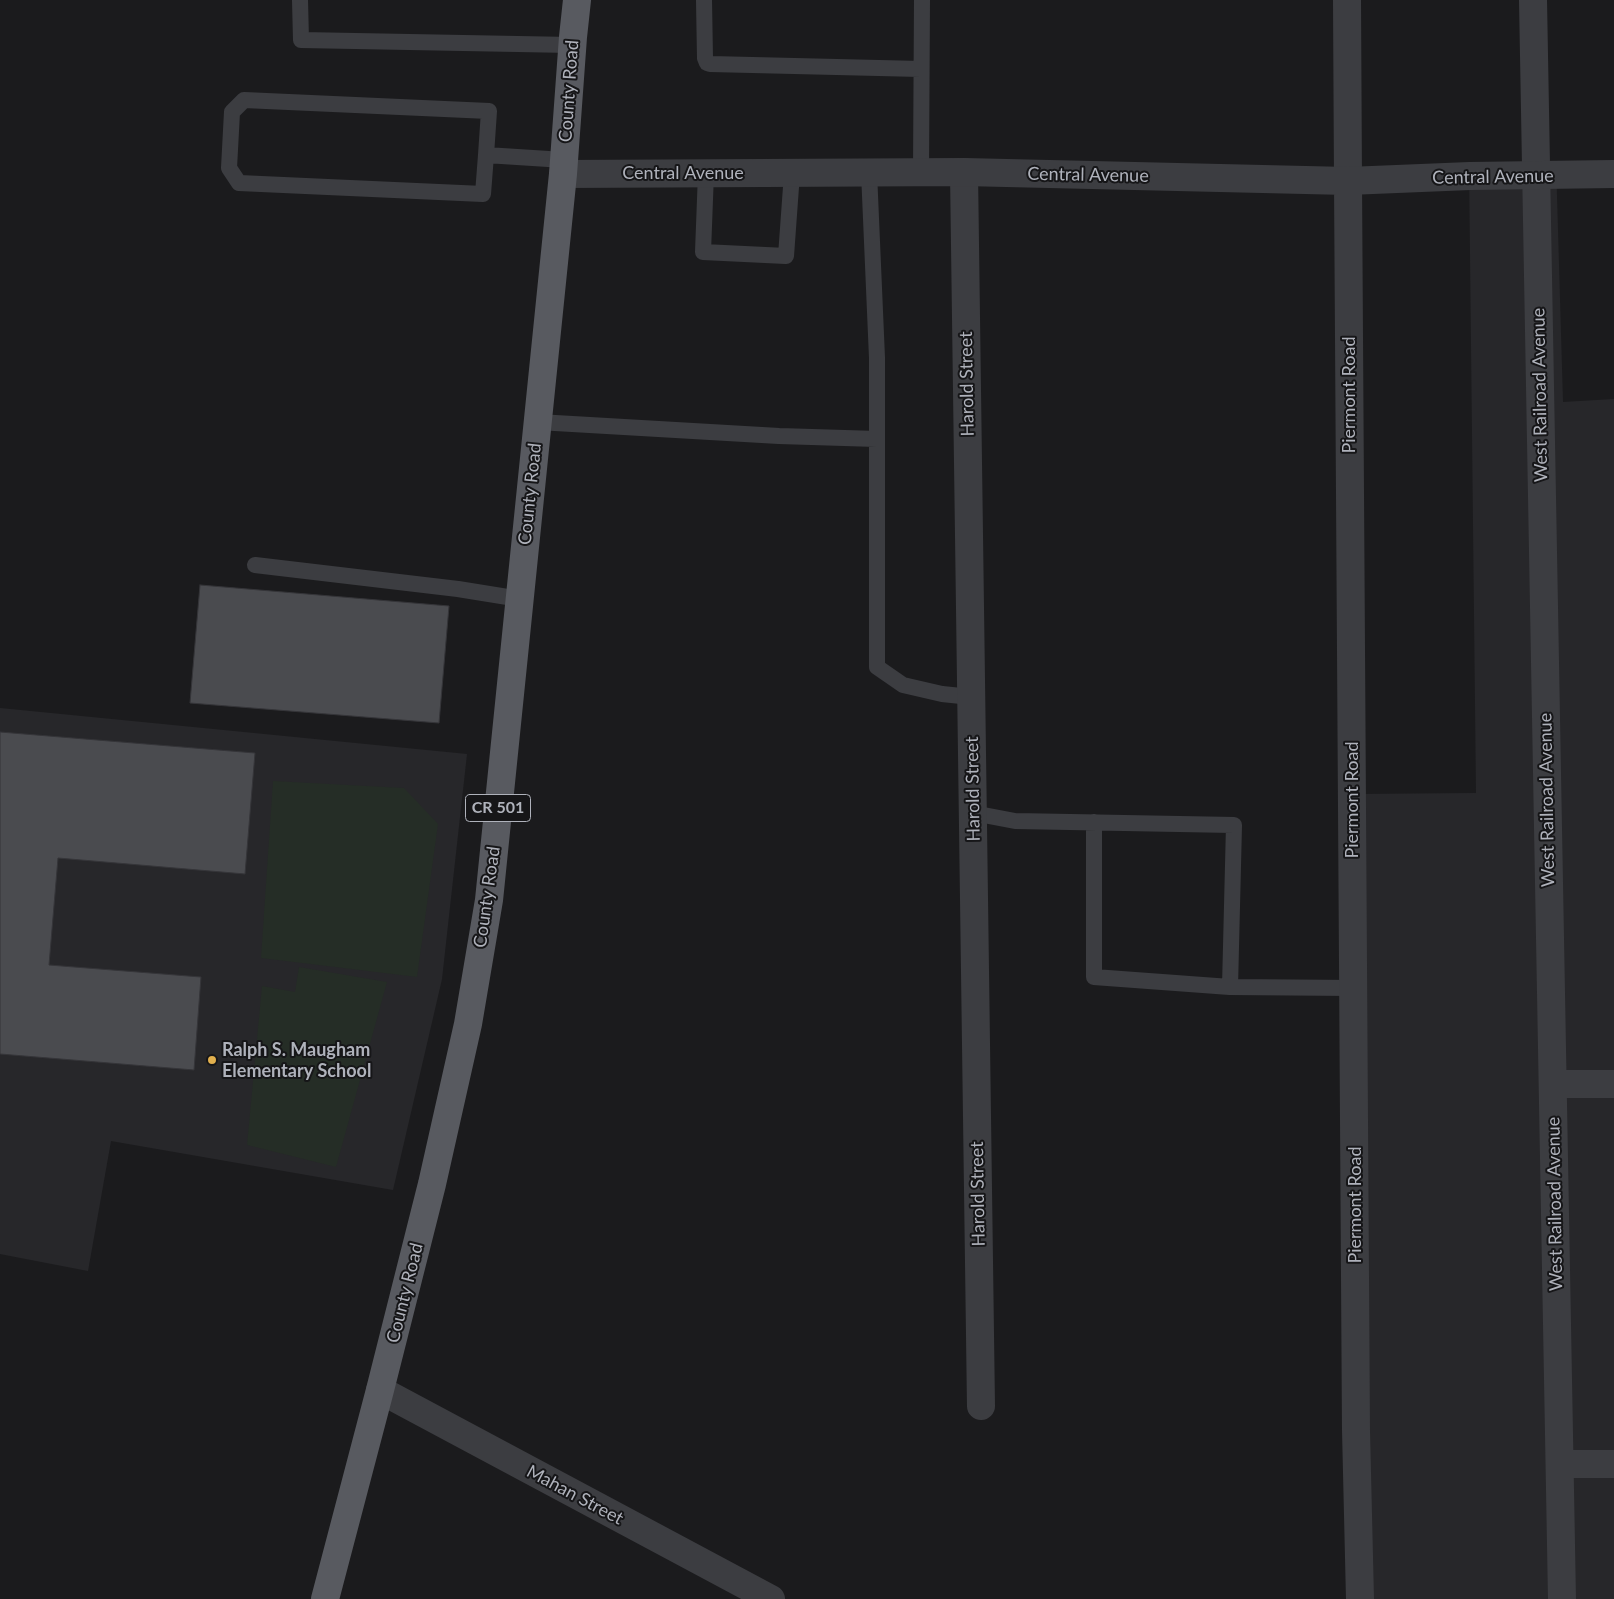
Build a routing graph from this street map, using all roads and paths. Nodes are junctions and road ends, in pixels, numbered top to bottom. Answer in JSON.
{"nodes":[{"id":1,"x":300,"y":0,"type":"edge"},
{"id":2,"x":577,"y":0,"type":"edge"},
{"id":3,"x":704,"y":0,"type":"edge"},
{"id":4,"x":922,"y":0,"type":"edge"},
{"id":5,"x":1346,"y":0,"type":"edge"},
{"id":6,"x":1533,"y":0,"type":"edge"},
{"id":7,"x":572,"y":45,"type":"junction"},
{"id":8,"x":921,"y":69,"type":"junction"},
{"id":9,"x":486,"y":155,"type":"junction"},
{"id":10,"x":563,"y":167,"type":"junction"},
{"id":11,"x":792,"y":172,"type":"junction"},
{"id":12,"x":869,"y":172,"type":"junction"},
{"id":13,"x":921,"y":172,"type":"junction"},
{"id":14,"x":964,"y":172,"type":"junction"},
{"id":15,"x":706,"y":173,"type":"junction"},
{"id":16,"x":1614,"y":174,"type":"edge"},
{"id":17,"x":1536,"y":176,"type":"junction"},
{"id":18,"x":1348,"y":181,"type":"junction"},
{"id":19,"x":538,"y":422,"type":"junction"},
{"id":20,"x":877,"y":439,"type":"junction"},
{"id":21,"x":255,"y":565,"type":"dead end"},
{"id":22,"x":520,"y":599,"type":"junction"},
{"id":23,"x":971,"y":697,"type":"junction"},
{"id":24,"x":973,"y":813,"type":"junction"},
{"id":25,"x":1094,"y":822,"type":"junction"},
{"id":26,"x":1230,"y":987,"type":"junction"},
{"id":27,"x":1354,"y":988,"type":"junction"},
{"id":28,"x":1553,"y":1084,"type":"junction"},
{"id":29,"x":1614,"y":1084,"type":"edge"},
{"id":30,"x":380,"y":1390,"type":"junction"},
{"id":31,"x":981,"y":1406,"type":"dead end"},
{"id":32,"x":1560,"y":1464,"type":"junction"},
{"id":33,"x":1614,"y":1464,"type":"edge"},
{"id":34,"x":325,"y":1599,"type":"edge"},
{"id":35,"x":771,"y":1599,"type":"edge"},
{"id":36,"x":1360,"y":1599,"type":"edge"},
{"id":37,"x":1562,"y":1599,"type":"edge"}],
"edges":[{"from":1,"to":7,"type":"lane"},
{"from":2,"to":7,"type":"main road","name":"County Road","number":"CR 501"},
{"from":3,"to":8,"type":"lane"},
{"from":4,"to":8,"type":"lane"},
{"from":5,"to":18,"type":"street","name":"Piermont Road"},
{"from":6,"to":17,"type":"street","name":"West Railroad Avenue"},
{"from":7,"to":10,"type":"main road","name":"County Road","number":"CR 501"},
{"from":8,"to":13,"type":"lane"},
{"from":9,"to":9,"type":"lane"},
{"from":9,"to":10,"type":"lane"},
{"from":10,"to":15,"type":"street","name":"Central Avenue"},
{"from":10,"to":19,"type":"main road","name":"County Road","number":"CR 501"},
{"from":11,"to":12,"type":"street","name":"Central Avenue"},
{"from":11,"to":15,"type":"street","name":"Central Avenue"},
{"from":11,"to":15,"type":"lane"},
{"from":12,"to":13,"type":"street","name":"Central Avenue"},
{"from":12,"to":20,"type":"lane"},
{"from":13,"to":14,"type":"street","name":"Central Avenue"},
{"from":14,"to":18,"type":"street","name":"Central Avenue"},
{"from":14,"to":23,"type":"street","name":"Harold Street"},
{"from":16,"to":17,"type":"street","name":"Central Avenue"},
{"from":17,"to":18,"type":"street","name":"Central Avenue"},
{"from":17,"to":28,"type":"street","name":"West Railroad Avenue"},
{"from":18,"to":27,"type":"street","name":"Piermont Road"},
{"from":19,"to":20,"type":"lane"},
{"from":19,"to":22,"type":"main road","name":"County Road","number":"CR 501"},
{"from":20,"to":23,"type":"lane"},
{"from":21,"to":22,"type":"lane"},
{"from":22,"to":30,"type":"main road","name":"County Road","number":"CR 501"},
{"from":23,"to":24,"type":"street","name":"Harold Street"},
{"from":24,"to":25,"type":"lane"},
{"from":24,"to":31,"type":"street","name":"Harold Street"},
{"from":25,"to":26,"type":"lane"},
{"from":25,"to":26,"type":"lane"},
{"from":26,"to":27,"type":"lane"},
{"from":27,"to":36,"type":"street","name":"Piermont Road"},
{"from":28,"to":29,"type":"street"},
{"from":28,"to":32,"type":"street","name":"West Railroad Avenue"},
{"from":30,"to":34,"type":"main road","name":"County Road","number":"CR 501"},
{"from":30,"to":35,"type":"street","name":"Mahan Street"},
{"from":32,"to":33,"type":"street"},
{"from":32,"to":37,"type":"street","name":"West Railroad Avenue"}]}
